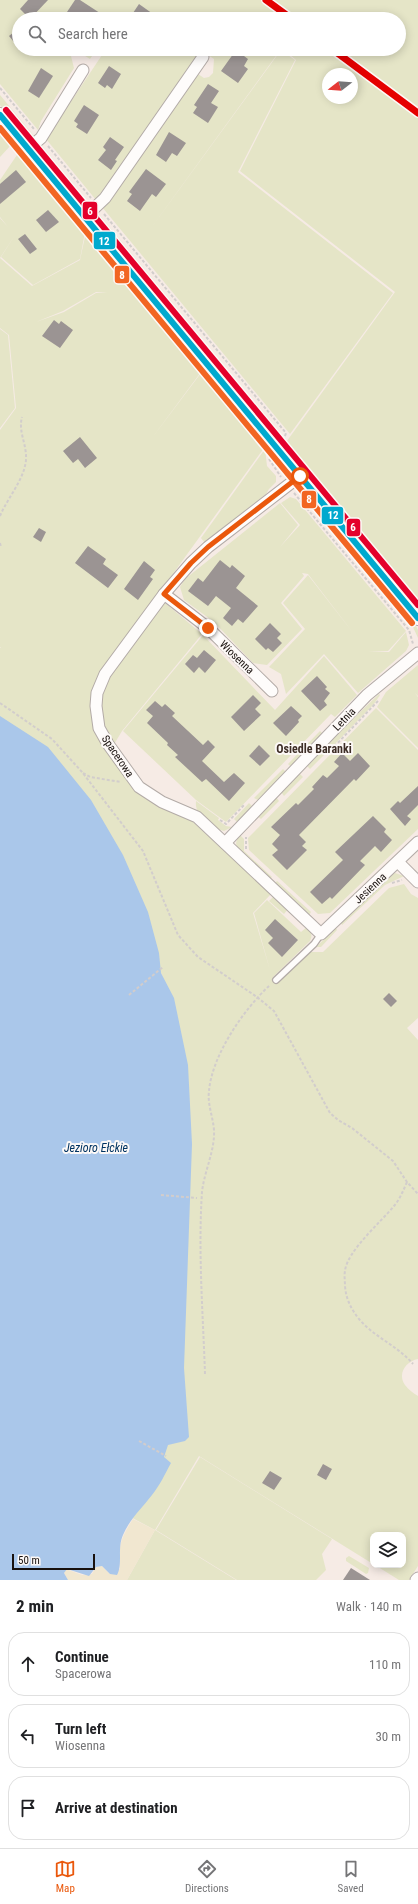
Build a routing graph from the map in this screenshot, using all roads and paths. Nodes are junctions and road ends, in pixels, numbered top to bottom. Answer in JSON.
{"nodes":[{"id":1,"x":203,"y":57,"type":"dead end"},
{"id":2,"x":83,"y":70,"type":"dead end"},
{"id":3,"x":0,"y":88,"type":"edge"},
{"id":4,"x":0,"y":115,"type":"edge"},
{"id":5,"x":41,"y":138,"type":"junction"},
{"id":6,"x":28,"y":149,"type":"junction"},
{"id":7,"x":98,"y":206,"type":"junction"},
{"id":8,"x":85,"y":217,"type":"junction"},
{"id":9,"x":22,"y":416,"type":"dead end"},
{"id":10,"x":275,"y":446,"type":"junction"},
{"id":11,"x":300,"y":476,"type":"junction"},
{"id":12,"x":289,"y":485,"type":"junction"},
{"id":13,"x":0,"y":516,"type":"edge"},
{"id":14,"x":0,"y":543,"type":"edge"},
{"id":15,"x":1,"y":547,"type":"edge"},
{"id":16,"x":164,"y":594,"type":"junction"},
{"id":17,"x":418,"y":618,"type":"edge"},
{"id":18,"x":416,"y":650,"type":"edge"},
{"id":19,"x":272,"y":691,"type":"dead end"},
{"id":20,"x":381,"y":696,"type":"dead end"},
{"id":21,"x":0,"y":703,"type":"edge"},
{"id":22,"x":330,"y":751,"type":"dead end"},
{"id":23,"x":82,"y":772,"type":"junction"},
{"id":24,"x":139,"y":787,"type":"junction"},
{"id":25,"x":246,"y":836,"type":"dead end"},
{"id":26,"x":418,"y":842,"type":"edge"},
{"id":27,"x":225,"y":843,"type":"junction"},
{"id":28,"x":246,"y":850,"type":"dead end"},
{"id":29,"x":398,"y":862,"type":"junction"},
{"id":30,"x":418,"y":882,"type":"edge"},
{"id":31,"x":321,"y":934,"type":"junction"},
{"id":32,"x":164,"y":967,"type":"dead end"},
{"id":33,"x":276,"y":980,"type":"joint"},
{"id":34,"x":129,"y":996,"type":"dead end"},
{"id":35,"x":257,"y":997,"type":"junction"},
{"id":36,"x":407,"y":1182,"type":"junction"},
{"id":37,"x":418,"y":1194,"type":"edge"},
{"id":38,"x":162,"y":1195,"type":"dead end"},
{"id":39,"x":196,"y":1198,"type":"dead end"},
{"id":40,"x":413,"y":1364,"type":"dead end"},
{"id":41,"x":205,"y":1374,"type":"dead end"},
{"id":42,"x":139,"y":1441,"type":"dead end"},
{"id":43,"x":166,"y":1456,"type":"dead end"},
{"id":44,"x":418,"y":1578,"type":"edge"},
{"id":45,"x":416,"y":1580,"type":"edge"}],
"edges":[{"from":1,"to":7,"type":"street"},
{"from":2,"to":5,"type":"street"},
{"from":3,"to":5,"type":"path"},
{"from":4,"to":6,"type":"street"},
{"from":5,"to":6,"type":"street"},
{"from":5,"to":7,"type":"path"},
{"from":6,"to":8,"type":"street"},
{"from":7,"to":8,"type":"street"},
{"from":7,"to":10,"type":"path"},
{"from":8,"to":10,"type":"street"},
{"from":9,"to":13,"type":"path"},
{"from":10,"to":11,"type":"street"},
{"from":10,"to":12,"type":"path"},
{"from":11,"to":12,"type":"street","name":"Spacerowa"},
{"from":11,"to":17,"type":"street"},
{"from":12,"to":16,"type":"street","name":"Spacerowa"},
{"from":12,"to":18,"type":"path"},
{"from":14,"to":15,"type":"path"},
{"from":16,"to":19,"type":"street","name":"Wiosenna"},
{"from":16,"to":24,"type":"street","name":"Spacerowa"},
{"from":18,"to":27,"type":"street","name":"Letnia"},
{"from":20,"to":22,"type":"path"},
{"from":21,"to":23,"type":"path"},
{"from":23,"to":24,"type":"path"},
{"from":23,"to":35,"type":"path"},
{"from":24,"to":27,"type":"street","name":"Spacerowa"},
{"from":25,"to":28,"type":"path"},
{"from":26,"to":29,"type":"street","name":"Jesienna"},
{"from":27,"to":31,"type":"street","name":"Spacerowa"},
{"from":29,"to":30,"type":"street"},
{"from":29,"to":31,"type":"street","name":"Jesienna"},
{"from":31,"to":33,"type":"lane"},
{"from":32,"to":34,"type":"path"},
{"from":33,"to":35,"type":"path"},
{"from":35,"to":36,"type":"path"},
{"from":35,"to":41,"type":"path"},
{"from":36,"to":37,"type":"path"},
{"from":36,"to":40,"type":"path"},
{"from":38,"to":39,"type":"path"},
{"from":42,"to":43,"type":"path"},
{"from":44,"to":45,"type":"street"}]}
